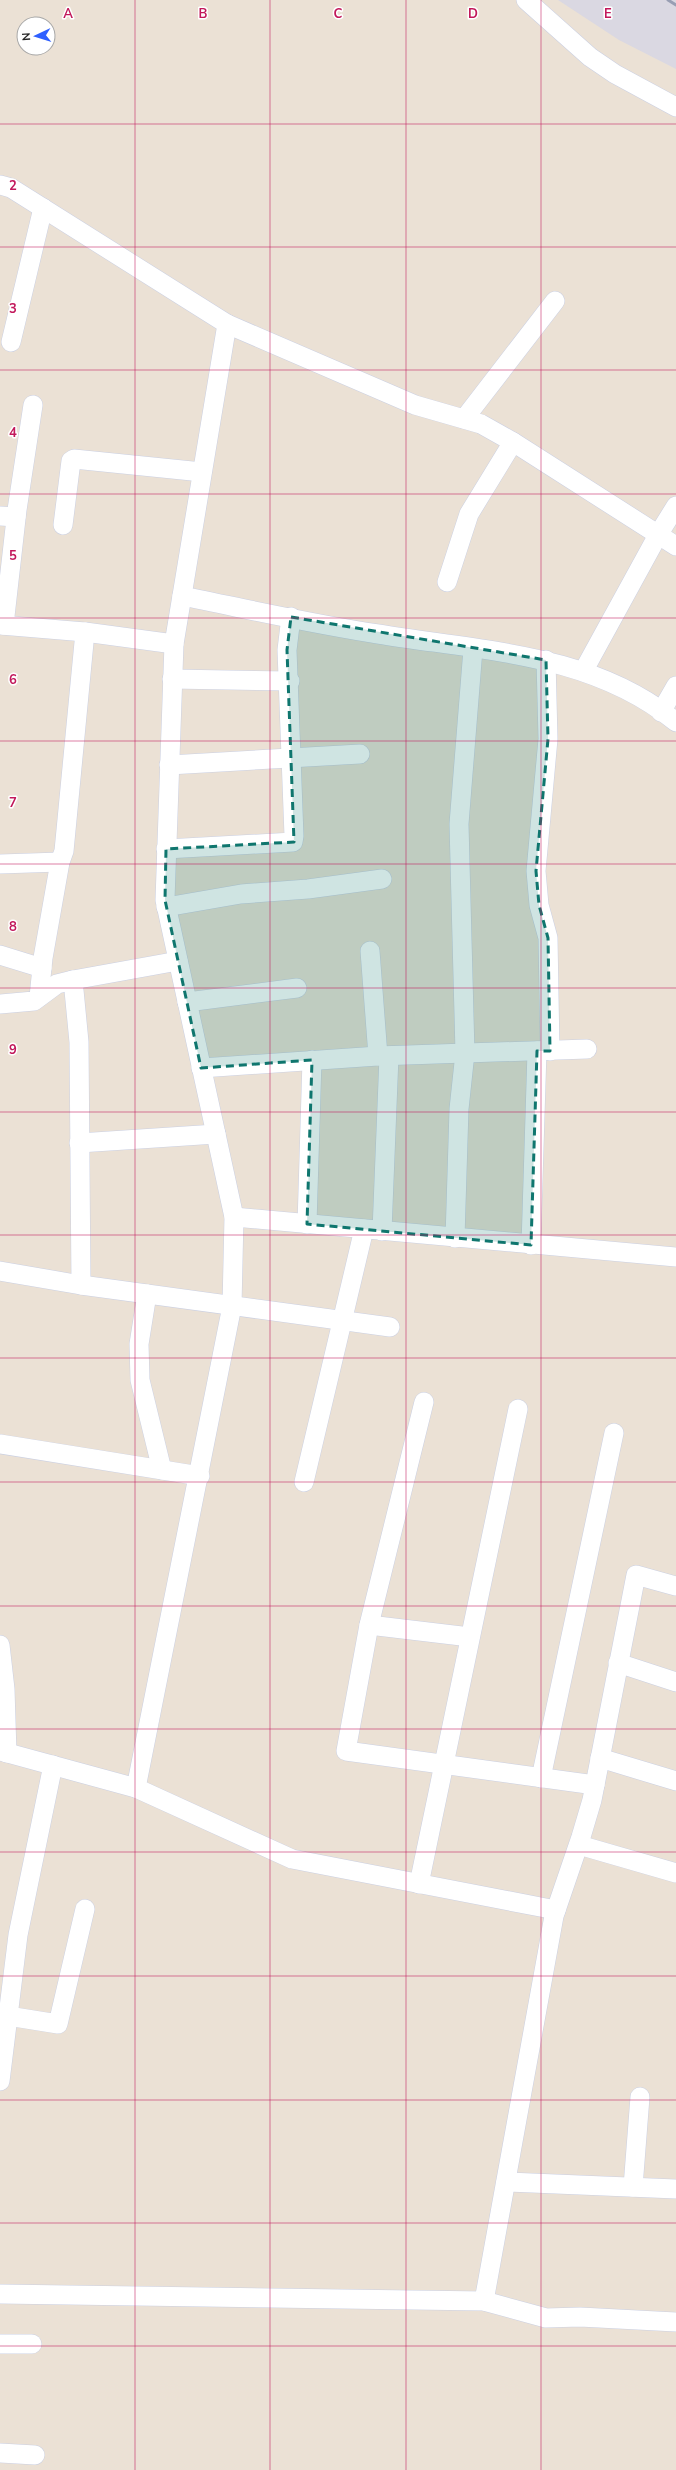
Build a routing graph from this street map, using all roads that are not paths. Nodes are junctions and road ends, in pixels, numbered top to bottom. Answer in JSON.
{"nodes":[{"id":1,"x":526,"y":0,"type":"edge"},
{"id":2,"x":676,"y":107,"type":"edge"},
{"id":3,"x":0,"y":185,"type":"edge"},
{"id":4,"x":43,"y":208,"type":"junction"},
{"id":5,"x":555,"y":302,"type":"dead end"},
{"id":6,"x":227,"y":324,"type":"junction"},
{"id":7,"x":11,"y":342,"type":"dead end"},
{"id":8,"x":33,"y":405,"type":"dead end"},
{"id":9,"x":464,"y":419,"type":"junction"},
{"id":10,"x":513,"y":442,"type":"junction"},
{"id":11,"x":202,"y":472,"type":"junction"},
{"id":12,"x":676,"y":506,"type":"edge"},
{"id":13,"x":8,"y":516,"type":"edge"},
{"id":14,"x":63,"y":525,"type":"dead end"},
{"id":15,"x":658,"y":535,"type":"junction"},
{"id":16,"x":676,"y":546,"type":"edge"},
{"id":17,"x":447,"y":582,"type":"dead end"},
{"id":18,"x":182,"y":596,"type":"junction"},
{"id":19,"x":291,"y":617,"type":"junction"},
{"id":20,"x":2,"y":625,"type":"edge"},
{"id":21,"x":85,"y":632,"type":"junction"},
{"id":22,"x":174,"y":644,"type":"junction"},
{"id":23,"x":473,"y":649,"type":"junction"},
{"id":24,"x":546,"y":660,"type":"junction"},
{"id":25,"x":584,"y":670,"type":"junction"},
{"id":26,"x":172,"y":679,"type":"junction"},
{"id":27,"x":290,"y":681,"type":"junction"},
{"id":28,"x":676,"y":686,"type":"edge"},
{"id":29,"x":669,"y":717,"type":"edge"},
{"id":30,"x":360,"y":754,"type":"dead end"},
{"id":31,"x":291,"y":758,"type":"junction"},
{"id":32,"x":169,"y":765,"type":"junction"},
{"id":33,"x":166,"y":849,"type":"junction"},
{"id":34,"x":60,"y":862,"type":"junction"},
{"id":35,"x":0,"y":864,"type":"edge"},
{"id":36,"x":382,"y":879,"type":"dead end"},
{"id":37,"x":166,"y":907,"type":"junction"},
{"id":38,"x":370,"y":951,"type":"dead end"},
{"id":39,"x":0,"y":955,"type":"edge"},
{"id":40,"x":178,"y":961,"type":"junction"},
{"id":41,"x":42,"y":968,"type":"junction"},
{"id":42,"x":73,"y":980,"type":"junction"},
{"id":43,"x":297,"y":988,"type":"dead end"},
{"id":44,"x":39,"y":997,"type":"junction"},
{"id":45,"x":187,"y":1002,"type":"junction"},
{"id":46,"x":0,"y":1004,"type":"edge"},
{"id":47,"x":587,"y":1049,"type":"dead end"},
{"id":48,"x":543,"y":1051,"type":"junction"},
{"id":49,"x":465,"y":1053,"type":"junction"},
{"id":50,"x":384,"y":1056,"type":"junction"},
{"id":51,"x":312,"y":1060,"type":"junction"},
{"id":52,"x":201,"y":1068,"type":"junction"},
{"id":53,"x":216,"y":1134,"type":"junction"},
{"id":54,"x":79,"y":1143,"type":"junction"},
{"id":55,"x":234,"y":1217,"type":"junction"},
{"id":56,"x":307,"y":1224,"type":"junction"},
{"id":57,"x":373,"y":1230,"type":"junction"},
{"id":58,"x":455,"y":1238,"type":"junction"},
{"id":59,"x":531,"y":1245,"type":"junction"},
{"id":60,"x":676,"y":1257,"type":"edge"},
{"id":61,"x":0,"y":1271,"type":"edge"},
{"id":62,"x":81,"y":1285,"type":"junction"},
{"id":63,"x":147,"y":1294,"type":"junction"},
{"id":64,"x":232,"y":1306,"type":"junction"},
{"id":65,"x":342,"y":1320,"type":"junction"},
{"id":66,"x":390,"y":1327,"type":"dead end"},
{"id":67,"x":424,"y":1402,"type":"dead end"},
{"id":68,"x":518,"y":1409,"type":"dead end"},
{"id":69,"x":614,"y":1433,"type":"dead end"},
{"id":70,"x":0,"y":1444,"type":"edge"},
{"id":71,"x":162,"y":1470,"type":"junction"},
{"id":72,"x":200,"y":1476,"type":"junction"},
{"id":73,"x":304,"y":1482,"type":"dead end"},
{"id":74,"x":676,"y":1584,"type":"edge"},
{"id":75,"x":369,"y":1625,"type":"junction"},
{"id":76,"x":470,"y":1637,"type":"junction"},
{"id":77,"x":0,"y":1645,"type":"edge"},
{"id":78,"x":618,"y":1663,"type":"junction"},
{"id":79,"x":676,"y":1682,"type":"edge"},
{"id":80,"x":4,"y":1752,"type":"edge"},
{"id":81,"x":600,"y":1758,"type":"junction"},
{"id":82,"x":53,"y":1766,"type":"junction"},
{"id":83,"x":444,"y":1766,"type":"junction"},
{"id":84,"x":541,"y":1778,"type":"junction"},
{"id":85,"x":676,"y":1781,"type":"edge"},
{"id":86,"x":595,"y":1785,"type":"junction"},
{"id":87,"x":136,"y":1788,"type":"junction"},
{"id":88,"x":579,"y":1845,"type":"junction"},
{"id":89,"x":676,"y":1873,"type":"edge"},
{"id":90,"x":419,"y":1884,"type":"junction"},
{"id":91,"x":85,"y":1909,"type":"dead end"},
{"id":92,"x":556,"y":1910,"type":"junction"},
{"id":93,"x":8,"y":2016,"type":"junction"},
{"id":94,"x":0,"y":2081,"type":"edge"},
{"id":95,"x":640,"y":2097,"type":"dead end"},
{"id":96,"x":506,"y":2182,"type":"junction"},
{"id":97,"x":633,"y":2187,"type":"junction"},
{"id":98,"x":676,"y":2189,"type":"edge"},
{"id":99,"x":0,"y":2294,"type":"edge"},
{"id":100,"x":484,"y":2301,"type":"junction"},
{"id":101,"x":676,"y":2322,"type":"edge"},
{"id":102,"x":0,"y":2344,"type":"edge"},
{"id":103,"x":32,"y":2344,"type":"dead end"},
{"id":104,"x":0,"y":2453,"type":"edge"},
{"id":105,"x":36,"y":2455,"type":"dead end"}],
"edges":[{"from":1,"to":2,"type":"street"},
{"from":3,"to":4,"type":"street"},
{"from":4,"to":6,"type":"street"},
{"from":4,"to":7,"type":"street"},
{"from":5,"to":9,"type":"street"},
{"from":6,"to":9,"type":"street"},
{"from":6,"to":11,"type":"street"},
{"from":8,"to":13,"type":"street"},
{"from":9,"to":10,"type":"street"},
{"from":10,"to":15,"type":"street"},
{"from":10,"to":17,"type":"street"},
{"from":11,"to":14,"type":"street"},
{"from":11,"to":18,"type":"street"},
{"from":12,"to":15,"type":"street"},
{"from":13,"to":20,"type":"street"},
{"from":15,"to":16,"type":"street"},
{"from":15,"to":25,"type":"street"},
{"from":18,"to":19,"type":"street"},
{"from":18,"to":22,"type":"street"},
{"from":19,"to":23,"type":"street"},
{"from":19,"to":27,"type":"street"},
{"from":20,"to":21,"type":"street"},
{"from":21,"to":22,"type":"street"},
{"from":21,"to":34,"type":"street"},
{"from":22,"to":26,"type":"street"},
{"from":23,"to":24,"type":"street"},
{"from":23,"to":49,"type":"street"},
{"from":24,"to":25,"type":"street"},
{"from":24,"to":48,"type":"street"},
{"from":25,"to":29,"type":"street"},
{"from":26,"to":27,"type":"street"},
{"from":26,"to":32,"type":"street"},
{"from":27,"to":31,"type":"street"},
{"from":28,"to":29,"type":"street"},
{"from":30,"to":31,"type":"street"},
{"from":31,"to":32,"type":"street"},
{"from":31,"to":33,"type":"street"},
{"from":32,"to":33,"type":"street"},
{"from":33,"to":37,"type":"street"},
{"from":34,"to":35,"type":"street"},
{"from":34,"to":41,"type":"street"},
{"from":36,"to":37,"type":"street"},
{"from":37,"to":40,"type":"street"},
{"from":38,"to":50,"type":"street"},
{"from":39,"to":41,"type":"street"},
{"from":40,"to":42,"type":"street"},
{"from":40,"to":45,"type":"street"},
{"from":41,"to":44,"type":"street"},
{"from":42,"to":44,"type":"street"},
{"from":42,"to":54,"type":"street"},
{"from":43,"to":45,"type":"street"},
{"from":44,"to":46,"type":"street"},
{"from":45,"to":52,"type":"street"},
{"from":47,"to":48,"type":"street"},
{"from":48,"to":49,"type":"street"},
{"from":48,"to":59,"type":"street"},
{"from":49,"to":50,"type":"street"},
{"from":49,"to":58,"type":"street"},
{"from":50,"to":51,"type":"street"},
{"from":50,"to":57,"type":"street"},
{"from":51,"to":52,"type":"street"},
{"from":51,"to":56,"type":"street"},
{"from":52,"to":53,"type":"street"},
{"from":53,"to":54,"type":"street"},
{"from":53,"to":55,"type":"street"},
{"from":54,"to":62,"type":"street"},
{"from":55,"to":56,"type":"street"},
{"from":55,"to":64,"type":"street"},
{"from":56,"to":57,"type":"street"},
{"from":57,"to":58,"type":"street"},
{"from":57,"to":65,"type":"street"},
{"from":58,"to":59,"type":"street"},
{"from":59,"to":60,"type":"street"},
{"from":61,"to":62,"type":"street"},
{"from":62,"to":63,"type":"street"},
{"from":63,"to":64,"type":"street"},
{"from":63,"to":71,"type":"street"},
{"from":64,"to":65,"type":"street"},
{"from":64,"to":72,"type":"street"},
{"from":65,"to":66,"type":"street"},
{"from":65,"to":73,"type":"street"},
{"from":67,"to":75,"type":"street"},
{"from":68,"to":76,"type":"street"},
{"from":69,"to":84,"type":"street"},
{"from":70,"to":71,"type":"street"},
{"from":71,"to":72,"type":"street"},
{"from":72,"to":87,"type":"street"},
{"from":74,"to":78,"type":"street"},
{"from":75,"to":76,"type":"street"},
{"from":75,"to":83,"type":"street"},
{"from":76,"to":83,"type":"street"},
{"from":77,"to":80,"type":"street"},
{"from":78,"to":79,"type":"street"},
{"from":78,"to":81,"type":"street"},
{"from":80,"to":82,"type":"street"},
{"from":81,"to":85,"type":"street"},
{"from":81,"to":86,"type":"street"},
{"from":82,"to":87,"type":"street"},
{"from":82,"to":93,"type":"street"},
{"from":83,"to":84,"type":"street"},
{"from":83,"to":90,"type":"street"},
{"from":84,"to":86,"type":"street"},
{"from":86,"to":88,"type":"street"},
{"from":87,"to":90,"type":"street"},
{"from":88,"to":89,"type":"street"},
{"from":88,"to":92,"type":"street"},
{"from":90,"to":92,"type":"street"},
{"from":91,"to":93,"type":"street"},
{"from":92,"to":96,"type":"street"},
{"from":93,"to":94,"type":"street"},
{"from":95,"to":97,"type":"street"},
{"from":96,"to":97,"type":"street"},
{"from":96,"to":100,"type":"street"},
{"from":97,"to":98,"type":"street"},
{"from":99,"to":100,"type":"street"},
{"from":100,"to":101,"type":"street"},
{"from":102,"to":103,"type":"street"},
{"from":104,"to":105,"type":"street"}]}
